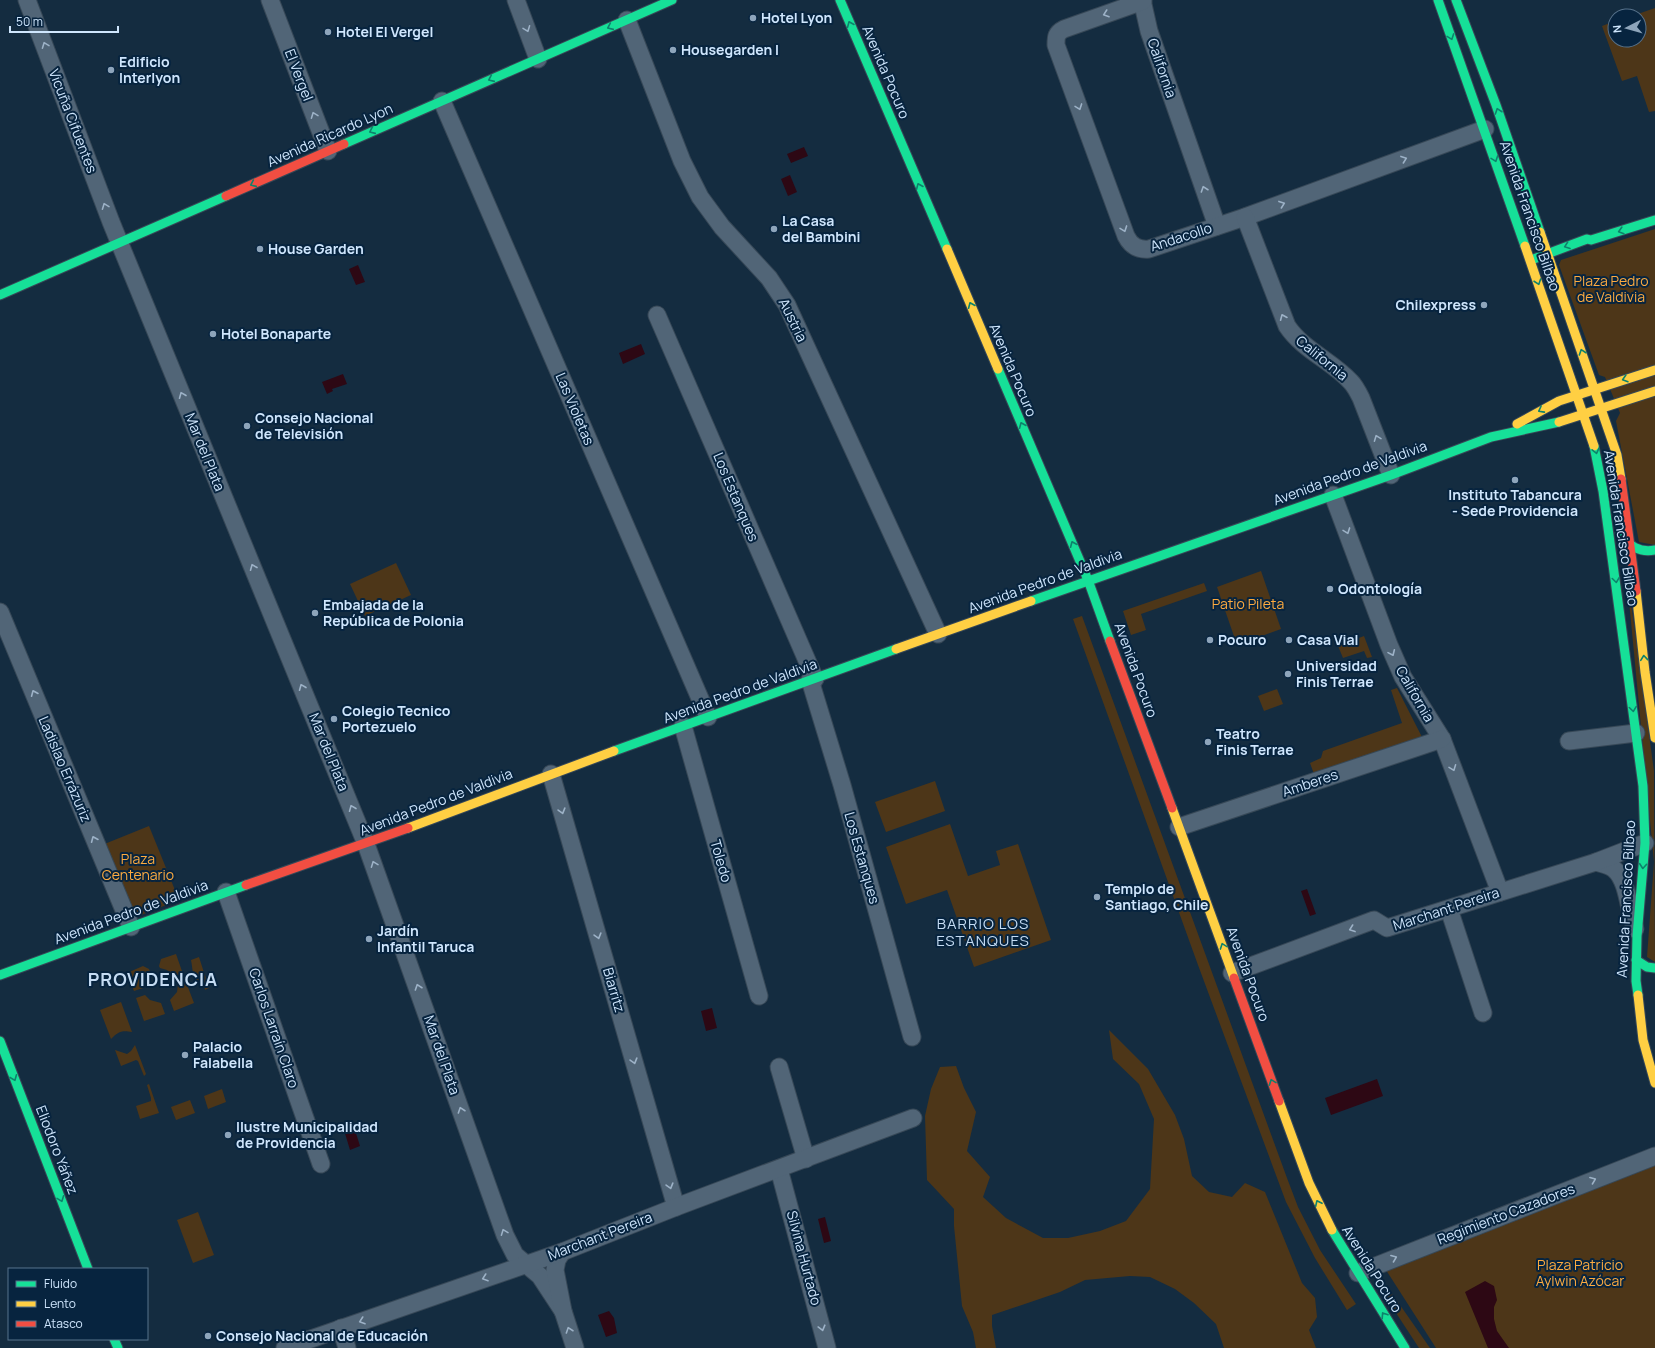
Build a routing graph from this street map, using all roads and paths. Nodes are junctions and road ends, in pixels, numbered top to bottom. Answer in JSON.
{"nodes":[{"id":1,"x":27,"y":0,"type":"edge"},
{"id":2,"x":270,"y":0,"type":"edge"},
{"id":3,"x":516,"y":0,"type":"edge"},
{"id":4,"x":672,"y":0,"type":"edge"},
{"id":5,"x":840,"y":0,"type":"edge"},
{"id":6,"x":1438,"y":0,"type":"edge"},
{"id":7,"x":1456,"y":0,"type":"edge"},
{"id":8,"x":1142,"y":1,"type":"edge"},
{"id":9,"x":627,"y":20,"type":"junction"},
{"id":10,"x":538,"y":58,"type":"junction"},
{"id":11,"x":442,"y":101,"type":"junction"},
{"id":12,"x":1485,"y":129,"type":"junction"},
{"id":13,"x":328,"y":151,"type":"junction"},
{"id":14,"x":1245,"y":217,"type":"junction"},
{"id":15,"x":1655,"y":220,"type":"edge"},
{"id":16,"x":1217,"y":226,"type":"junction"},
{"id":17,"x":120,"y":242,"type":"junction"},
{"id":18,"x":1548,"y":254,"type":"junction"},
{"id":19,"x":1531,"y":260,"type":"junction"},
{"id":20,"x":0,"y":295,"type":"edge"},
{"id":21,"x":657,"y":315,"type":"dead end"},
{"id":22,"x":1655,"y":370,"type":"edge"},
{"id":23,"x":1594,"y":388,"type":"junction"},
{"id":24,"x":1655,"y":391,"type":"edge"},
{"id":25,"x":1577,"y":395,"type":"junction"},
{"id":26,"x":1601,"y":408,"type":"junction"},
{"id":27,"x":1584,"y":414,"type":"junction"},
{"id":28,"x":1491,"y":437,"type":"junction"},
{"id":29,"x":1391,"y":475,"type":"junction"},
{"id":30,"x":1603,"y":491,"type":"junction"},
{"id":31,"x":1333,"y":495,"type":"junction"},
{"id":32,"x":1632,"y":547,"type":"junction"},
{"id":33,"x":1655,"y":550,"type":"edge"},
{"id":34,"x":1088,"y":580,"type":"junction"},
{"id":35,"x":0,"y":612,"type":"edge"},
{"id":36,"x":938,"y":634,"type":"junction"},
{"id":37,"x":812,"y":680,"type":"junction"},
{"id":38,"x":708,"y":717,"type":"junction"},
{"id":39,"x":683,"y":726,"type":"junction"},
{"id":40,"x":1636,"y":733,"type":"junction"},
{"id":41,"x":1442,"y":738,"type":"junction"},
{"id":42,"x":1655,"y":738,"type":"edge"},
{"id":43,"x":1569,"y":741,"type":"dead end"},
{"id":44,"x":551,"y":774,"type":"junction"},
{"id":45,"x":1179,"y":827,"type":"junction"},
{"id":46,"x":366,"y":844,"type":"junction"},
{"id":47,"x":1645,"y":844,"type":"junction"},
{"id":48,"x":1596,"y":862,"type":"junction"},
{"id":49,"x":226,"y":892,"type":"junction"},
{"id":50,"x":1500,"y":892,"type":"junction"},
{"id":51,"x":1449,"y":910,"type":"junction"},
{"id":52,"x":131,"y":927,"type":"junction"},
{"id":53,"x":1637,"y":936,"type":"junction"},
{"id":54,"x":1636,"y":960,"type":"junction"},
{"id":55,"x":1655,"y":968,"type":"edge"},
{"id":56,"x":1232,"y":973,"type":"junction"},
{"id":57,"x":0,"y":975,"type":"edge"},
{"id":58,"x":759,"y":996,"type":"dead end"},
{"id":59,"x":1648,"y":996,"type":"dead end"},
{"id":60,"x":1637,"y":1002,"type":"junction"},
{"id":61,"x":1483,"y":1013,"type":"dead end"},
{"id":62,"x":912,"y":1037,"type":"dead end"},
{"id":63,"x":0,"y":1041,"type":"edge"},
{"id":64,"x":779,"y":1067,"type":"dead end"},
{"id":65,"x":1655,"y":1083,"type":"edge"},
{"id":66,"x":913,"y":1118,"type":"dead end"},
{"id":67,"x":1655,"y":1156,"type":"edge"},
{"id":68,"x":806,"y":1160,"type":"junction"},
{"id":69,"x":321,"y":1164,"type":"dead end"},
{"id":70,"x":779,"y":1168,"type":"junction"},
{"id":71,"x":676,"y":1207,"type":"junction"},
{"id":72,"x":562,"y":1252,"type":"junction"},
{"id":73,"x":525,"y":1264,"type":"junction"},
{"id":74,"x":88,"y":1268,"type":"edge"},
{"id":75,"x":1358,"y":1273,"type":"junction"},
{"id":76,"x":563,"y":1311,"type":"junction"},
{"id":77,"x":340,"y":1328,"type":"junction"},
{"id":78,"x":285,"y":1348,"type":"edge"},
{"id":79,"x":347,"y":1348,"type":"edge"},
{"id":80,"x":575,"y":1348,"type":"edge"},
{"id":81,"x":827,"y":1348,"type":"edge"},
{"id":82,"x":1405,"y":1348,"type":"edge"}],
"edges":[{"from":17,"to":1,"type":"street","name":"Vicuña Cifuentes","one_way":true},
{"from":13,"to":2,"type":"street","name":"El Vergel","one_way":true},
{"from":3,"to":10,"type":"street","one_way":true},
{"from":4,"to":9,"type":"main road","name":"Avenida Ricardo Lyon"},
{"from":34,"to":5,"type":"main road","name":"Avenida Pocuro","one_way":true},
{"from":6,"to":12,"type":"main road","name":"Avenida Francisco Bilbao","one_way":true},
{"from":18,"to":7,"type":"main road","name":"Avenida Francisco Bilbao","one_way":true},
{"from":16,"to":8,"type":"street","name":"California","one_way":true},
{"from":8,"to":16,"type":"street","name":"Andacollo","one_way":true},
{"from":9,"to":10,"type":"main road","name":"Avenida Ricardo Lyon","one_way":true},
{"from":9,"to":36,"type":"street","name":"Austria"},
{"from":10,"to":11,"type":"main road","name":"Avenida Ricardo Lyon","one_way":true},
{"from":11,"to":13,"type":"main road","name":"Avenida Ricardo Lyon","one_way":true},
{"from":11,"to":38,"type":"street","name":"Las Violetas"},
{"from":14,"to":12,"type":"street","name":"Andacollo","one_way":true},
{"from":12,"to":19,"type":"main road","name":"Avenida Francisco Bilbao","one_way":true},
{"from":13,"to":17,"type":"main road","name":"Avenida Ricardo Lyon","one_way":true},
{"from":14,"to":16,"type":"street","name":"Andacollo"},
{"from":29,"to":14,"type":"street","name":"California","one_way":true},
{"from":15,"to":18,"type":"main road","one_way":true},
{"from":17,"to":20,"type":"main road","name":"Avenida Ricardo Lyon"},
{"from":46,"to":17,"type":"street","name":"Mar del Plata","one_way":true},
{"from":18,"to":19,"type":"main road"},
{"from":23,"to":18,"type":"main road","name":"Avenida Francisco Bilbao","one_way":true},
{"from":19,"to":25,"type":"main road","name":"Avenida Francisco Bilbao","one_way":true},
{"from":21,"to":37,"type":"street","name":"Los Estanques"},
{"from":22,"to":23,"type":"main road","name":"Avenida Pedro de Valdivia","one_way":true},
{"from":23,"to":25,"type":"main road","name":"Avenida Pedro de Valdivia"},
{"from":23,"to":26,"type":"main road","name":"Avenida Francisco Bilbao"},
{"from":24,"to":26,"type":"main road","name":"Avenida Pedro de Valdivia"},
{"from":25,"to":27,"type":"main road","name":"Avenida Francisco Bilbao"},
{"from":25,"to":28,"type":"main road","name":"Avenida Pedro de Valdivia","one_way":true},
{"from":26,"to":27,"type":"main road","name":"Avenida Pedro de Valdivia"},
{"from":26,"to":32,"type":"main road","name":"Avenida Francisco Bilbao"},
{"from":27,"to":28,"type":"main road","name":"Avenida Pedro de Valdivia"},
{"from":27,"to":30,"type":"main road","name":"Avenida Francisco Bilbao","one_way":true},
{"from":28,"to":29,"type":"main road","name":"Avenida Pedro de Valdivia"},
{"from":29,"to":31,"type":"main road","name":"Avenida Pedro de Valdivia"},
{"from":30,"to":32,"type":"main road"},
{"from":30,"to":40,"type":"main road","name":"Avenida Francisco Bilbao","one_way":true},
{"from":31,"to":34,"type":"main road","name":"Avenida Pedro de Valdivia"},
{"from":31,"to":41,"type":"street","name":"California","one_way":true},
{"from":32,"to":33,"type":"main road"},
{"from":42,"to":32,"type":"main road","name":"Avenida Francisco Bilbao","one_way":true},
{"from":34,"to":36,"type":"main road","name":"Avenida Pedro de Valdivia"},
{"from":34,"to":45,"type":"main road","name":"Avenida Pocuro"},
{"from":52,"to":35,"type":"street","name":"Ladislao Errázuriz","one_way":true},
{"from":36,"to":37,"type":"main road","name":"Avenida Pedro de Valdivia"},
{"from":37,"to":38,"type":"main road","name":"Avenida Pedro de Valdivia"},
{"from":37,"to":62,"type":"street","name":"Los Estanques"},
{"from":38,"to":39,"type":"main road","name":"Avenida Pedro de Valdivia"},
{"from":39,"to":44,"type":"main road","name":"Avenida Pedro de Valdivia"},
{"from":39,"to":58,"type":"street","name":"Toledo"},
{"from":40,"to":43,"type":"street"},
{"from":40,"to":47,"type":"main road","name":"Avenida Francisco Bilbao"},
{"from":41,"to":45,"type":"street","name":"Amberes"},
{"from":41,"to":50,"type":"street","name":"California","one_way":true},
{"from":44,"to":46,"type":"main road","name":"Avenida Pedro de Valdivia"},
{"from":44,"to":71,"type":"street","name":"Biarritz","one_way":true},
{"from":56,"to":45,"type":"main road","name":"Avenida Pocuro","one_way":true},
{"from":46,"to":49,"type":"main road","name":"Avenida Pedro de Valdivia"},
{"from":73,"to":46,"type":"street","name":"Mar del Plata","one_way":true},
{"from":47,"to":48,"type":"street","name":"Marchant Pereira"},
{"from":47,"to":53,"type":"main road","name":"Avenida Francisco Bilbao","one_way":true},
{"from":48,"to":50,"type":"street","name":"Marchant Pereira"},
{"from":48,"to":53,"type":"street"},
{"from":49,"to":52,"type":"main road","name":"Avenida Pedro de Valdivia"},
{"from":49,"to":69,"type":"street","name":"Carlos Larraín Claro"},
{"from":50,"to":51,"type":"street","name":"Marchant Pereira"},
{"from":51,"to":56,"type":"street","name":"Marchant Pereira","one_way":true},
{"from":51,"to":61,"type":"street"},
{"from":52,"to":57,"type":"main road","name":"Avenida Pedro de Valdivia"},
{"from":53,"to":54,"type":"main road","name":"Avenida Francisco Bilbao"},
{"from":54,"to":55,"type":"main road"},
{"from":54,"to":60,"type":"main road","name":"Avenida Francisco Bilbao"},
{"from":75,"to":56,"type":"main road","name":"Avenida Pocuro","one_way":true},
{"from":59,"to":60,"type":"main road"},
{"from":60,"to":65,"type":"main road","name":"Avenida Francisco Bilbao"},
{"from":63,"to":74,"type":"main road","name":"Eliodoro Yáñez","one_way":true},
{"from":64,"to":68,"type":"street"},
{"from":66,"to":68,"type":"street","name":"Marchant Pereira"},
{"from":75,"to":67,"type":"street","name":"Regimiento Cazadores","one_way":true},
{"from":68,"to":70,"type":"street","name":"Marchant Pereira"},
{"from":70,"to":71,"type":"street","name":"Marchant Pereira"},
{"from":70,"to":81,"type":"street","name":"Silvina Hurtado","one_way":true},
{"from":71,"to":72,"type":"street","name":"Marchant Pereira"},
{"from":72,"to":73,"type":"street","name":"Marchant Pereira"},
{"from":72,"to":76,"type":"street"},
{"from":73,"to":76,"type":"street","name":"Mar del Plata"},
{"from":73,"to":77,"type":"street","name":"Marchant Pereira","one_way":true},
{"from":82,"to":75,"type":"main road","name":"Avenida Pocuro","one_way":true},
{"from":80,"to":76,"type":"street","one_way":true},
{"from":77,"to":78,"type":"street","name":"Marchant Pereira"},
{"from":77,"to":79,"type":"street"}]}
